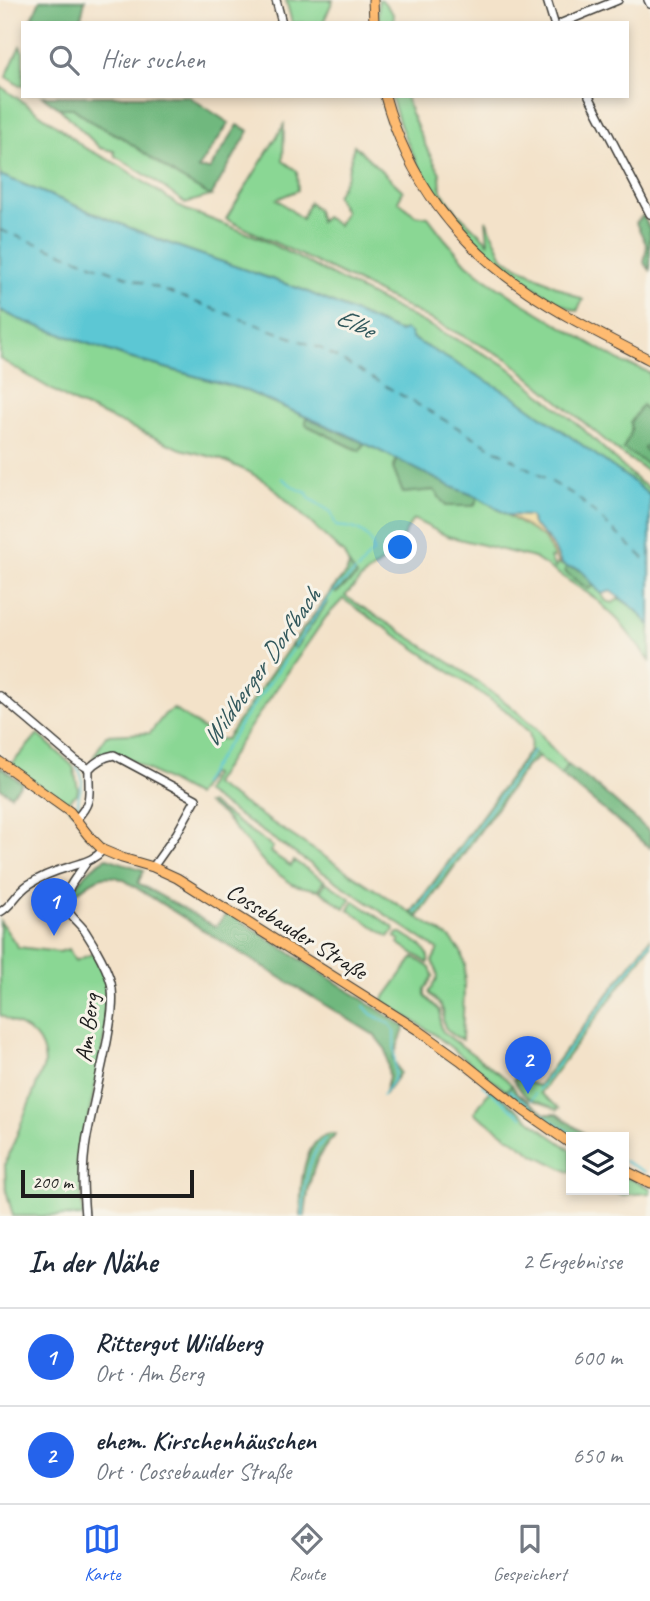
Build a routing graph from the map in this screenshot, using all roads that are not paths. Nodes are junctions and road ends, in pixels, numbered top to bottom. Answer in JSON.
{"nodes":[{"id":1,"x":276,"y":0,"type":"edge"},
{"id":2,"x":373,"y":0,"type":"edge"},
{"id":3,"x":547,"y":0,"type":"edge"},
{"id":4,"x":618,"y":0,"type":"edge"},
{"id":5,"x":281,"y":21,"type":"edge"},
{"id":6,"x":373,"y":21,"type":"edge"},
{"id":7,"x":553,"y":21,"type":"edge"},
{"id":8,"x":567,"y":21,"type":"edge"},
{"id":9,"x":386,"y":98,"type":"edge"},
{"id":10,"x":590,"y":98,"type":"edge"},
{"id":11,"x":650,"y":214,"type":"edge"},
{"id":12,"x":650,"y":360,"type":"edge"},
{"id":13,"x":0,"y":696,"type":"edge"},
{"id":14,"x":0,"y":762,"type":"edge"},
{"id":15,"x":89,"y":769,"type":"junction"},
{"id":16,"x":76,"y":819,"type":"junction"},
{"id":17,"x":103,"y":850,"type":"junction"},
{"id":18,"x":86,"y":863,"type":"junction"},
{"id":19,"x":152,"y":867,"type":"junction"},
{"id":20,"x":0,"y":912,"type":"edge"},
{"id":21,"x":566,"y":1140,"type":"edge"},
{"id":22,"x":629,"y":1172,"type":"edge"},
{"id":23,"x":650,"y":1183,"type":"edge"},
{"id":24,"x":85,"y":1216,"type":"edge"}],
"edges":[{"from":1,"to":5,"type":"street"},
{"from":2,"to":6,"type":"main road"},
{"from":3,"to":7,"type":"street"},
{"from":4,"to":8,"type":"street"},
{"from":9,"to":12,"type":"main road"},
{"from":10,"to":11,"type":"street"},
{"from":13,"to":15,"type":"street"},
{"from":14,"to":16,"type":"main road","name":"Cossebauder Straße"},
{"from":15,"to":16,"type":"street"},
{"from":15,"to":19,"type":"street"},
{"from":16,"to":17,"type":"main road","name":"Cossebauder Straße"},
{"from":17,"to":18,"type":"street"},
{"from":17,"to":19,"type":"main road","name":"Cossebauder Straße"},
{"from":18,"to":20,"type":"street"},
{"from":18,"to":24,"type":"street","name":"Am Berg"},
{"from":19,"to":21,"type":"main road","name":"Cossebauder Straße"},
{"from":22,"to":23,"type":"main road"}]}
